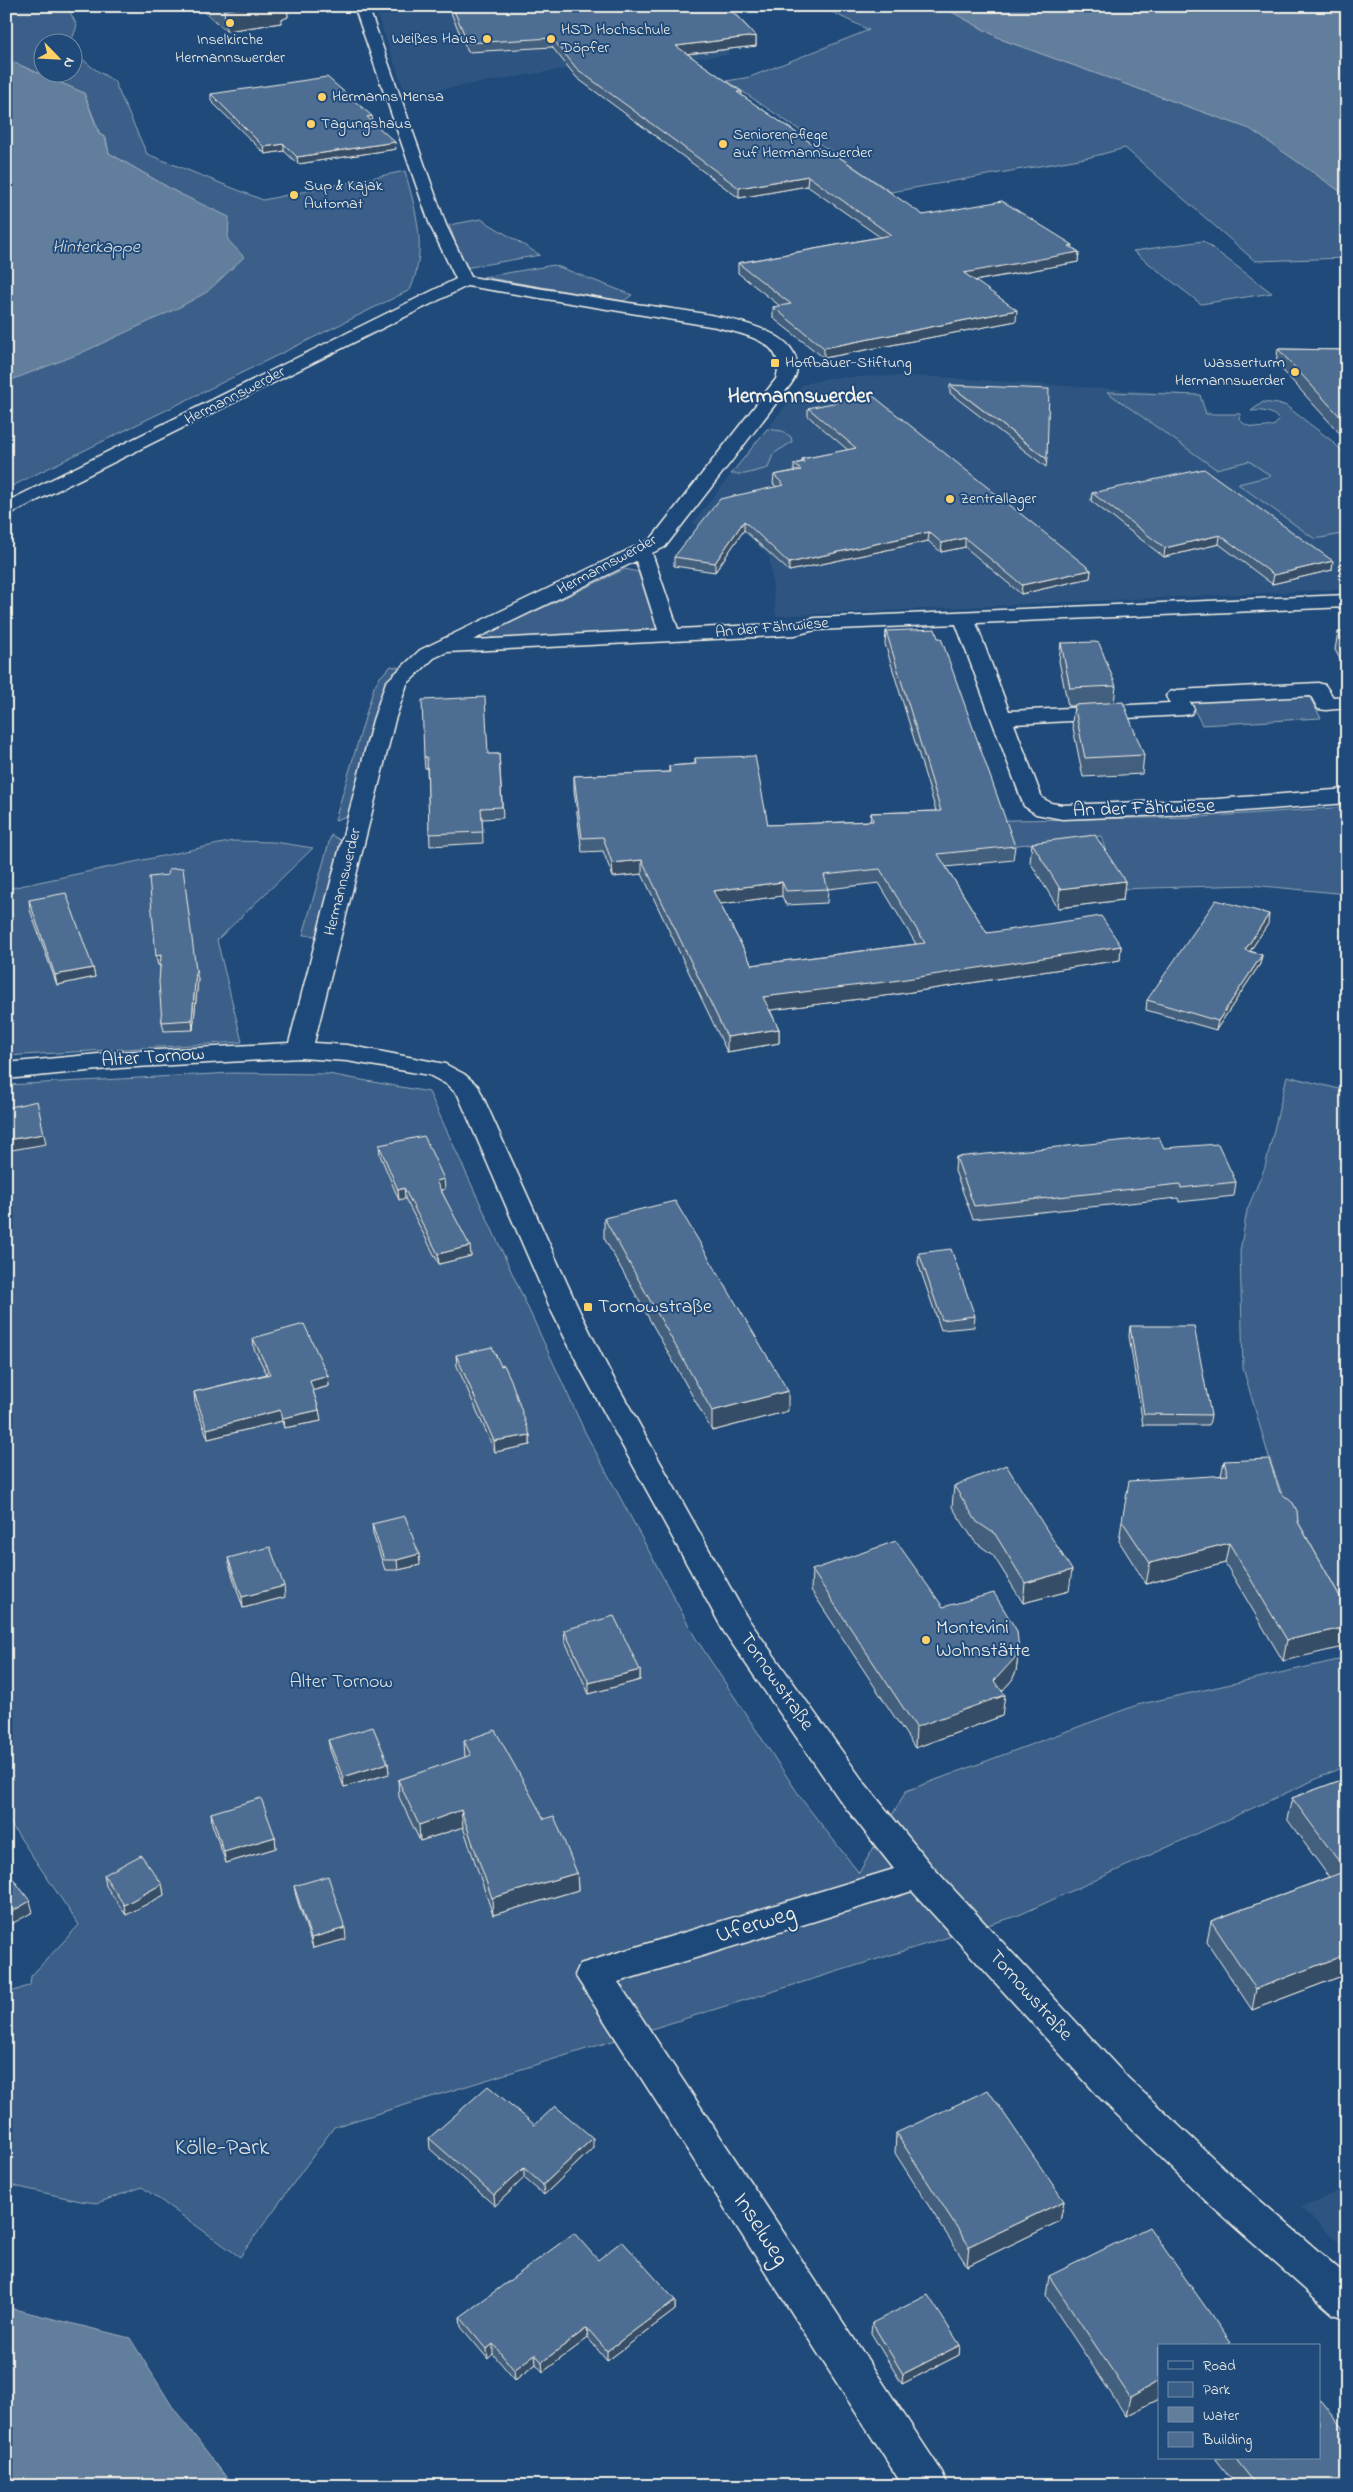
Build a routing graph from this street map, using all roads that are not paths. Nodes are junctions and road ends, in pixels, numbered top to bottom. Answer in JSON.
{"nodes":[{"id":1,"x":361,"y":6,"type":"edge"},
{"id":2,"x":465,"y":281,"type":"junction"},
{"id":3,"x":6,"y":510,"type":"edge"},
{"id":4,"x":642,"y":551,"type":"junction"},
{"id":5,"x":1347,"y":601,"type":"edge"},
{"id":6,"x":964,"y":617,"type":"junction"},
{"id":7,"x":670,"y":636,"type":"junction"},
{"id":8,"x":441,"y":648,"type":"junction"},
{"id":9,"x":1347,"y":702,"type":"edge"},
{"id":10,"x":1002,"y":718,"type":"junction"},
{"id":11,"x":1347,"y":796,"type":"edge"},
{"id":12,"x":300,"y":1050,"type":"junction"},
{"id":13,"x":6,"y":1071,"type":"edge"},
{"id":14,"x":919,"y":1875,"type":"junction"},
{"id":15,"x":593,"y":1975,"type":"joint"},
{"id":16,"x":1347,"y":2301,"type":"edge"},
{"id":17,"x":927,"y":2486,"type":"edge"}],
"edges":[{"from":1,"to":2,"type":"street"},
{"from":2,"to":3,"type":"street","name":"Hermannswerder"},
{"from":2,"to":4,"type":"street","name":"Hermannswerder"},
{"from":4,"to":7,"type":"street"},
{"from":4,"to":8,"type":"street","name":"Hermannswerder"},
{"from":5,"to":6,"type":"street","name":"An der Fährwiese"},
{"from":6,"to":7,"type":"street","name":"An der Fährwiese"},
{"from":6,"to":10,"type":"street","name":"An der Fährwiese"},
{"from":7,"to":8,"type":"street","name":"An der Fährwiese"},
{"from":8,"to":12,"type":"street","name":"Hermannswerder"},
{"from":9,"to":10,"type":"street"},
{"from":10,"to":11,"type":"street","name":"An der Fährwiese"},
{"from":12,"to":13,"type":"street","name":"Alter Tornow"},
{"from":12,"to":14,"type":"street","name":"Tornowstraße"},
{"from":14,"to":15,"type":"street","name":"Uferweg"},
{"from":14,"to":16,"type":"street","name":"Tornowstraße"},
{"from":15,"to":17,"type":"street","name":"Inselweg"}]}
